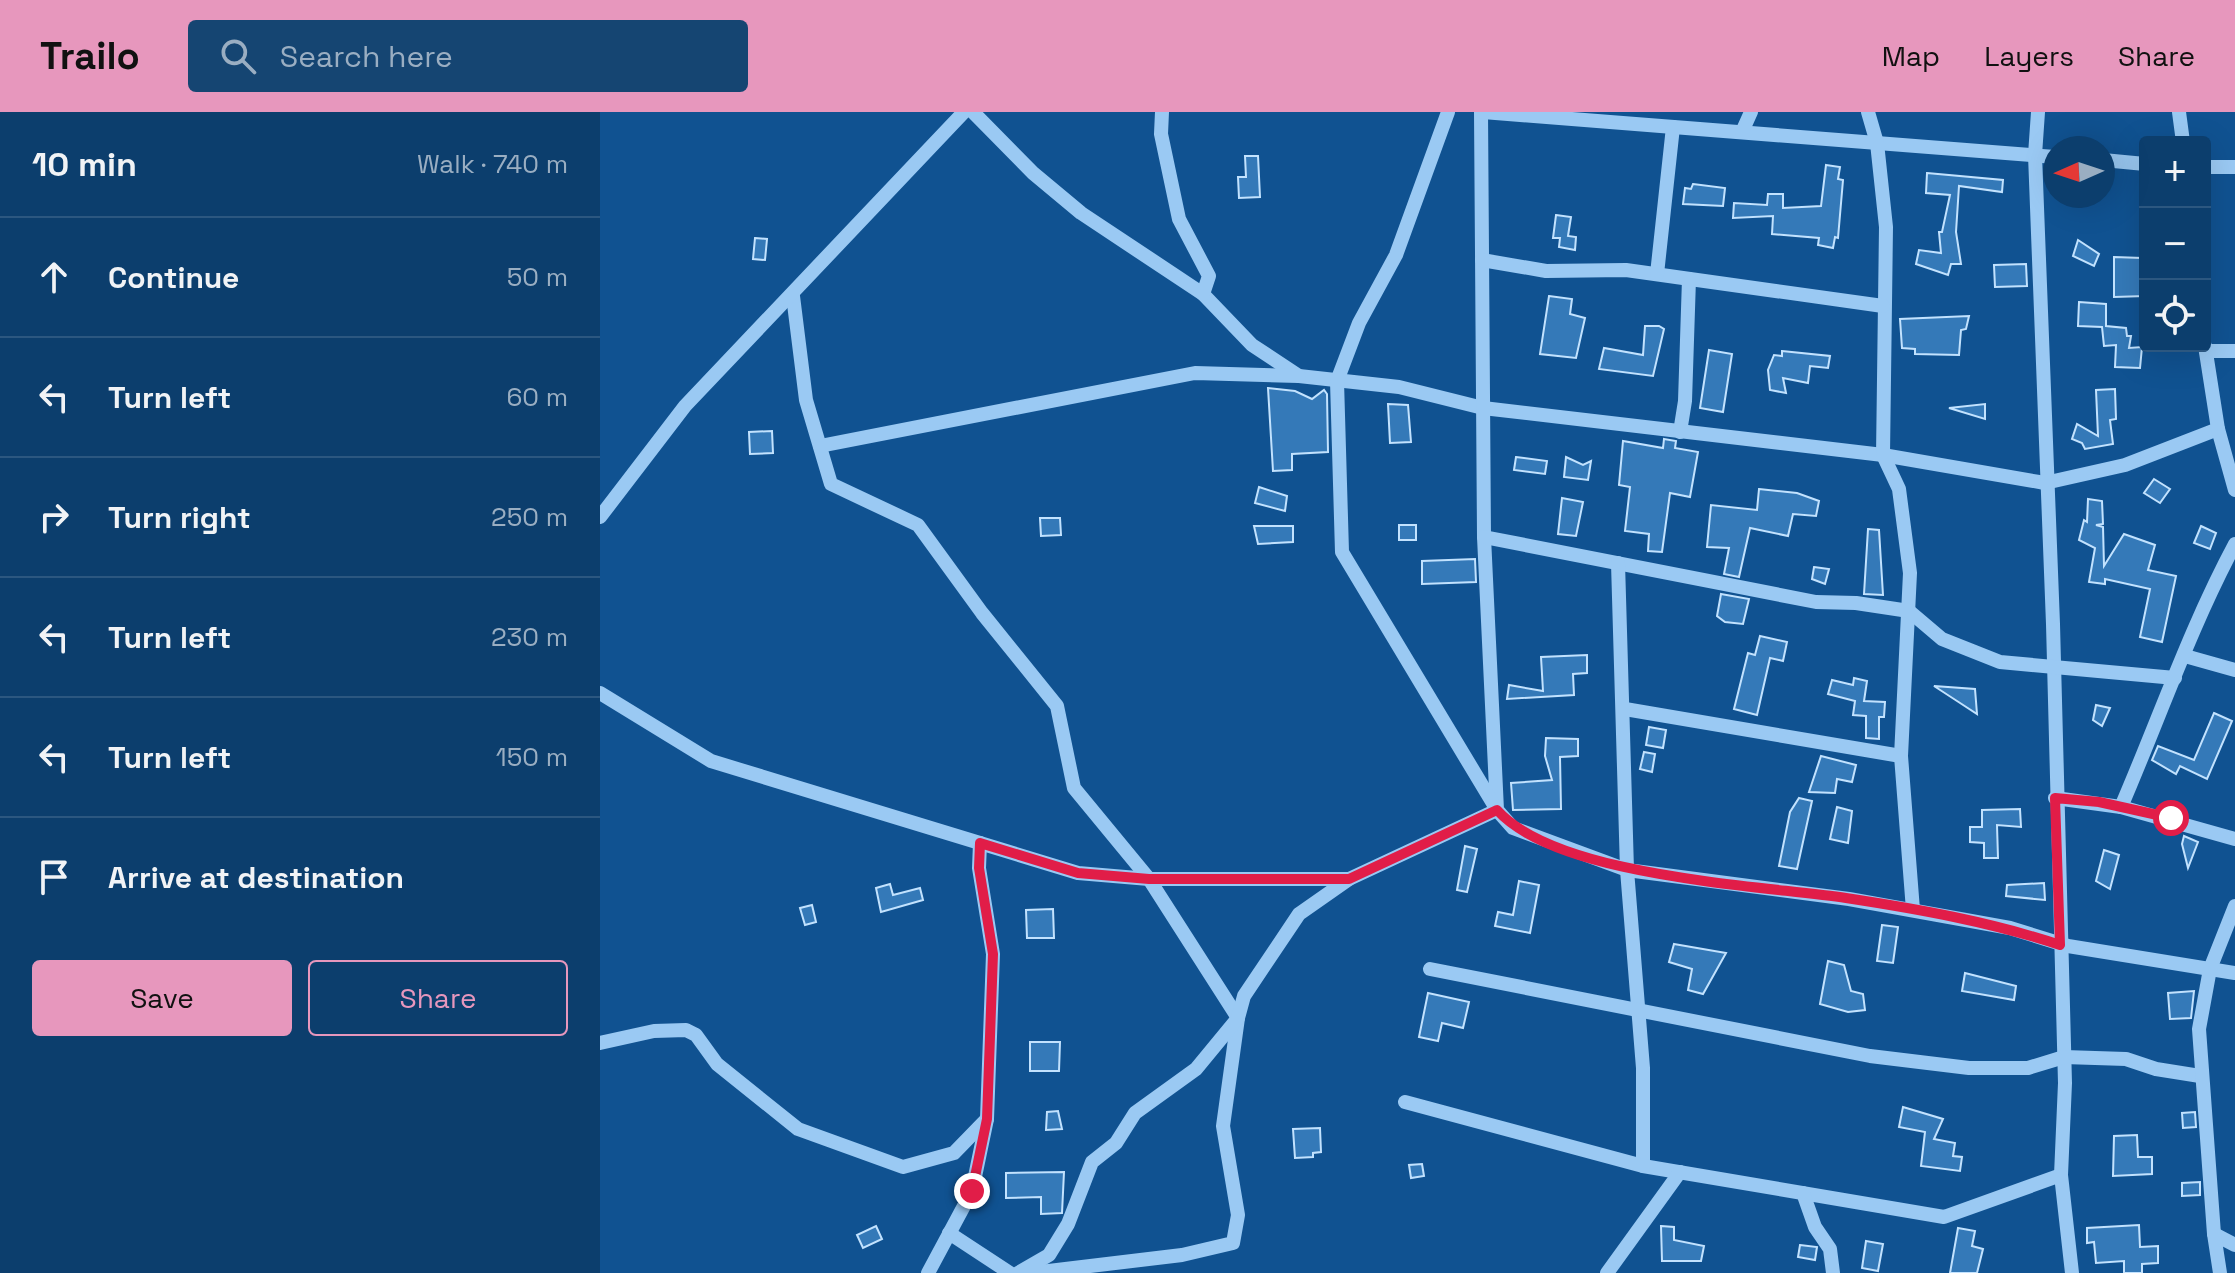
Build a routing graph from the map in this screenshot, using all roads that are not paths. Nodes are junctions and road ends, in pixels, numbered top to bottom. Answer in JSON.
{"nodes":[{"id":1,"x":964,"y":112,"type":"edge"},
{"id":2,"x":973,"y":112,"type":"edge"},
{"id":3,"x":1162,"y":112,"type":"edge"},
{"id":4,"x":1448,"y":112,"type":"edge"},
{"id":5,"x":1482,"y":112,"type":"edge"},
{"id":6,"x":1751,"y":112,"type":"edge"},
{"id":7,"x":1868,"y":112,"type":"edge"},
{"id":8,"x":2038,"y":112,"type":"edge"},
{"id":9,"x":2192,"y":112,"type":"edge"},
{"id":10,"x":2180,"y":118,"type":"edge"},
{"id":11,"x":1673,"y":127,"type":"junction"},
{"id":12,"x":1742,"y":132,"type":"junction"},
{"id":13,"x":1877,"y":143,"type":"junction"},
{"id":14,"x":2035,"y":155,"type":"junction"},
{"id":15,"x":2043,"y":156,"type":"edge"},
{"id":16,"x":2115,"y":161,"type":"edge"},
{"id":17,"x":2139,"y":163,"type":"edge"},
{"id":18,"x":2211,"y":167,"type":"edge"},
{"id":19,"x":2235,"y":167,"type":"edge"},
{"id":20,"x":1482,"y":260,"type":"junction"},
{"id":21,"x":1657,"y":274,"type":"junction"},
{"id":22,"x":1689,"y":279,"type":"junction"},
{"id":23,"x":1203,"y":294,"type":"junction"},
{"id":24,"x":793,"y":296,"type":"junction"},
{"id":25,"x":1883,"y":306,"type":"junction"},
{"id":26,"x":2211,"y":349,"type":"edge"},
{"id":27,"x":2235,"y":351,"type":"edge"},
{"id":28,"x":2205,"y":352,"type":"edge"},
{"id":29,"x":1299,"y":376,"type":"junction"},
{"id":30,"x":1337,"y":381,"type":"junction"},
{"id":31,"x":1483,"y":408,"type":"junction"},
{"id":32,"x":2218,"y":429,"type":"junction"},
{"id":33,"x":1680,"y":432,"type":"junction"},
{"id":34,"x":820,"y":446,"type":"junction"},
{"id":35,"x":1883,"y":455,"type":"junction"},
{"id":36,"x":2232,"y":474,"type":"edge"},
{"id":37,"x":2045,"y":483,"type":"junction"},
{"id":38,"x":2235,"y":490,"type":"edge"},
{"id":39,"x":600,"y":517,"type":"edge"},
{"id":40,"x":1484,"y":537,"type":"junction"},
{"id":41,"x":2235,"y":544,"type":"edge"},
{"id":42,"x":1618,"y":563,"type":"junction"},
{"id":43,"x":1909,"y":611,"type":"junction"},
{"id":44,"x":2185,"y":656,"type":"junction"},
{"id":45,"x":2053,"y":668,"type":"junction"},
{"id":46,"x":2235,"y":670,"type":"edge"},
{"id":47,"x":2175,"y":678,"type":"junction"},
{"id":48,"x":600,"y":693,"type":"edge"},
{"id":49,"x":1625,"y":709,"type":"junction"},
{"id":50,"x":1901,"y":756,"type":"junction"},
{"id":51,"x":2055,"y":798,"type":"junction"},
{"id":52,"x":2121,"y":807,"type":"junction"},
{"id":53,"x":1497,"y":810,"type":"junction"},
{"id":54,"x":2235,"y":839,"type":"edge"},
{"id":55,"x":980,"y":843,"type":"junction"},
{"id":56,"x":1627,"y":870,"type":"junction"},
{"id":57,"x":1149,"y":879,"type":"junction"},
{"id":58,"x":1349,"y":879,"type":"junction"},
{"id":59,"x":2235,"y":906,"type":"edge"},
{"id":60,"x":1913,"y":910,"type":"junction"},
{"id":61,"x":2060,"y":945,"type":"junction"},
{"id":62,"x":1430,"y":969,"type":"dead end"},
{"id":63,"x":2210,"y":969,"type":"junction"},
{"id":64,"x":2235,"y":973,"type":"edge"},
{"id":65,"x":1638,"y":1010,"type":"junction"},
{"id":66,"x":1238,"y":1018,"type":"junction"},
{"id":67,"x":600,"y":1043,"type":"edge"},
{"id":68,"x":2064,"y":1057,"type":"junction"},
{"id":69,"x":2200,"y":1076,"type":"junction"},
{"id":70,"x":1405,"y":1102,"type":"dead end"},
{"id":71,"x":987,"y":1119,"type":"junction"},
{"id":72,"x":1643,"y":1166,"type":"junction"},
{"id":73,"x":1680,"y":1172,"type":"junction"},
{"id":74,"x":2061,"y":1175,"type":"junction"},
{"id":75,"x":1803,"y":1193,"type":"junction"},
{"id":76,"x":949,"y":1233,"type":"junction"},
{"id":77,"x":2214,"y":1234,"type":"junction"},
{"id":78,"x":2235,"y":1245,"type":"edge"},
{"id":79,"x":928,"y":1273,"type":"edge"},
{"id":80,"x":1010,"y":1273,"type":"edge"},
{"id":81,"x":1018,"y":1273,"type":"edge"},
{"id":82,"x":1032,"y":1273,"type":"edge"},
{"id":83,"x":1607,"y":1273,"type":"edge"},
{"id":84,"x":1833,"y":1273,"type":"edge"},
{"id":85,"x":2072,"y":1273,"type":"edge"},
{"id":86,"x":2220,"y":1273,"type":"edge"}],
"edges":[{"from":1,"to":24,"type":"street"},
{"from":2,"to":23,"type":"street"},
{"from":3,"to":23,"type":"street"},
{"from":4,"to":30,"type":"street"},
{"from":5,"to":11,"type":"street"},
{"from":5,"to":20,"type":"street"},
{"from":6,"to":12,"type":"street"},
{"from":7,"to":13,"type":"street"},
{"from":8,"to":14,"type":"street"},
{"from":9,"to":10,"type":"street"},
{"from":11,"to":12,"type":"street"},
{"from":11,"to":21,"type":"street"},
{"from":12,"to":13,"type":"street"},
{"from":13,"to":14,"type":"street"},
{"from":13,"to":25,"type":"street"},
{"from":14,"to":15,"type":"street"},
{"from":14,"to":37,"type":"street"},
{"from":16,"to":17,"type":"street"},
{"from":18,"to":19,"type":"street"},
{"from":20,"to":21,"type":"street"},
{"from":20,"to":31,"type":"street"},
{"from":21,"to":22,"type":"street"},
{"from":22,"to":25,"type":"street"},
{"from":22,"to":33,"type":"street"},
{"from":23,"to":29,"type":"street"},
{"from":24,"to":34,"type":"street"},
{"from":24,"to":39,"type":"street"},
{"from":25,"to":35,"type":"street"},
{"from":26,"to":27,"type":"street"},
{"from":28,"to":32,"type":"street"},
{"from":29,"to":30,"type":"street"},
{"from":29,"to":34,"type":"street"},
{"from":30,"to":31,"type":"street"},
{"from":30,"to":53,"type":"street"},
{"from":31,"to":33,"type":"street"},
{"from":31,"to":40,"type":"street"},
{"from":32,"to":36,"type":"street"},
{"from":32,"to":37,"type":"street"},
{"from":33,"to":35,"type":"street"},
{"from":34,"to":57,"type":"street"},
{"from":35,"to":37,"type":"street"},
{"from":35,"to":43,"type":"street"},
{"from":36,"to":38,"type":"street"},
{"from":37,"to":45,"type":"street"},
{"from":40,"to":42,"type":"street"},
{"from":40,"to":53,"type":"street"},
{"from":41,"to":44,"type":"street"},
{"from":42,"to":43,"type":"street"},
{"from":42,"to":49,"type":"street"},
{"from":43,"to":45,"type":"street"},
{"from":43,"to":50,"type":"street"},
{"from":44,"to":46,"type":"street"},
{"from":44,"to":47,"type":"street"},
{"from":45,"to":47,"type":"street"},
{"from":45,"to":51,"type":"street"},
{"from":47,"to":52,"type":"street"},
{"from":48,"to":55,"type":"street"},
{"from":49,"to":50,"type":"street"},
{"from":49,"to":56,"type":"street"},
{"from":50,"to":60,"type":"street"},
{"from":51,"to":52,"type":"street"},
{"from":51,"to":61,"type":"street"},
{"from":52,"to":54,"type":"street"},
{"from":53,"to":56,"type":"street"},
{"from":53,"to":58,"type":"street"},
{"from":55,"to":57,"type":"street"},
{"from":55,"to":71,"type":"street"},
{"from":56,"to":60,"type":"street"},
{"from":56,"to":65,"type":"street"},
{"from":57,"to":58,"type":"street"},
{"from":57,"to":66,"type":"street"},
{"from":58,"to":66,"type":"street"},
{"from":59,"to":63,"type":"street"},
{"from":60,"to":61,"type":"street"},
{"from":61,"to":63,"type":"street"},
{"from":61,"to":68,"type":"street"},
{"from":62,"to":65,"type":"street"},
{"from":63,"to":64,"type":"street"},
{"from":63,"to":69,"type":"street"},
{"from":65,"to":68,"type":"street"},
{"from":65,"to":72,"type":"street"},
{"from":66,"to":81,"type":"street"},
{"from":66,"to":82,"type":"street"},
{"from":67,"to":71,"type":"street"},
{"from":68,"to":69,"type":"street"},
{"from":68,"to":74,"type":"street"},
{"from":69,"to":77,"type":"street"},
{"from":70,"to":72,"type":"street"},
{"from":71,"to":76,"type":"street"},
{"from":72,"to":73,"type":"street"},
{"from":73,"to":75,"type":"street"},
{"from":73,"to":83,"type":"street"},
{"from":74,"to":75,"type":"street"},
{"from":74,"to":85,"type":"street"},
{"from":75,"to":84,"type":"street"},
{"from":76,"to":79,"type":"street"},
{"from":76,"to":80,"type":"street"},
{"from":77,"to":78,"type":"street"},
{"from":77,"to":86,"type":"street"}]}
